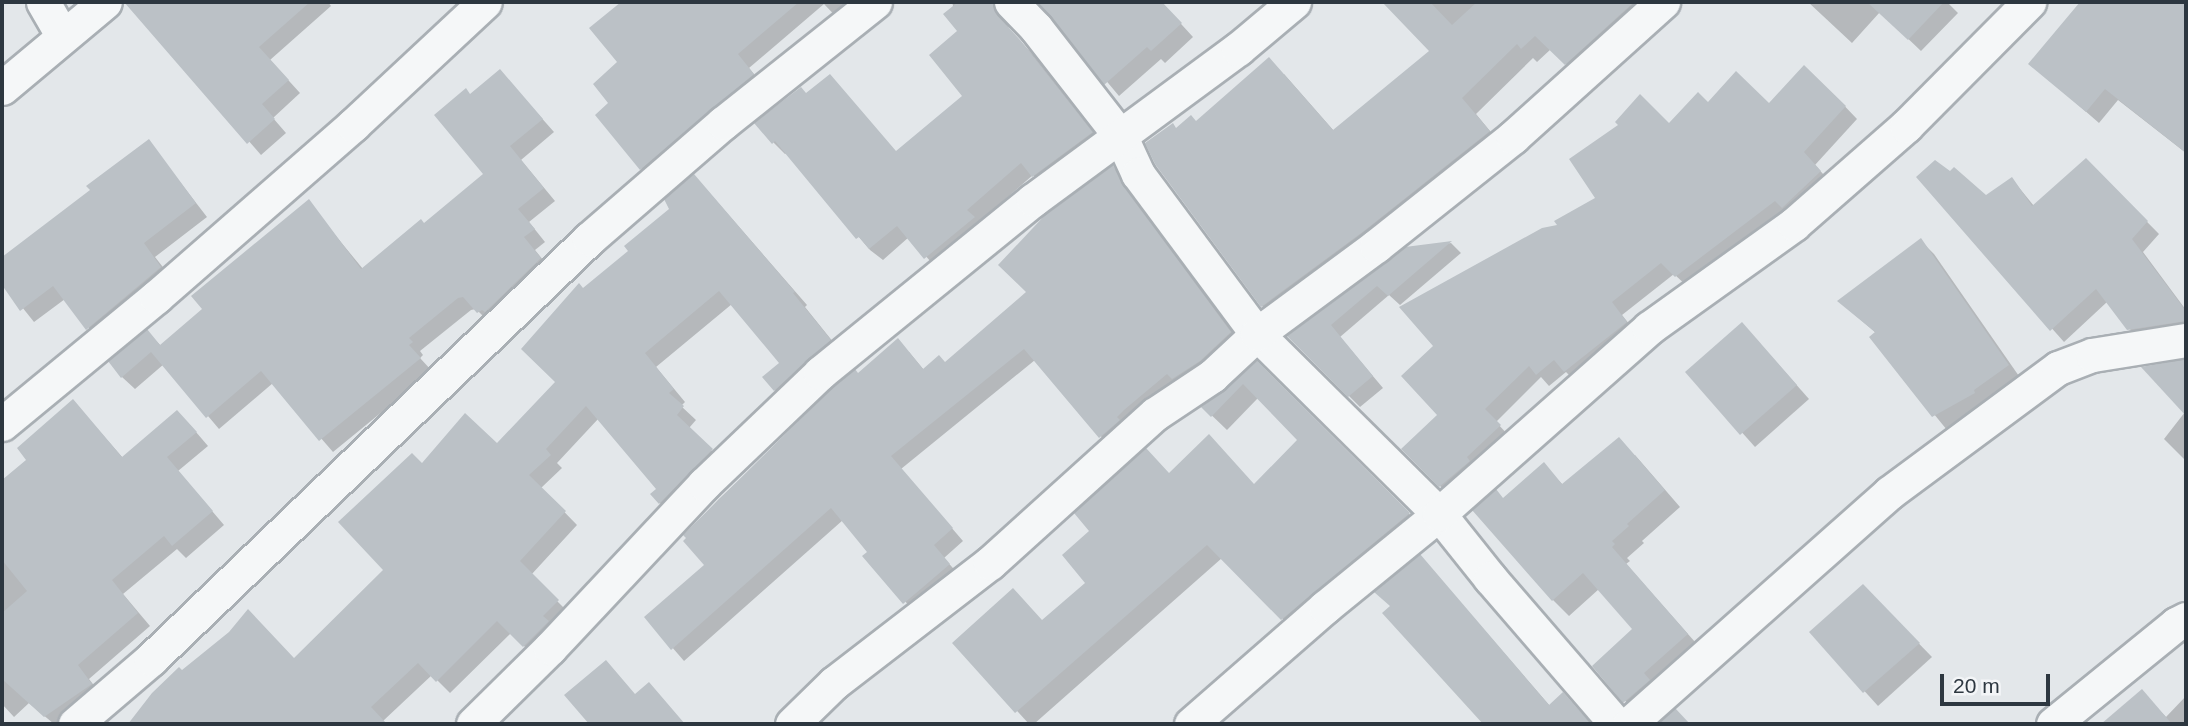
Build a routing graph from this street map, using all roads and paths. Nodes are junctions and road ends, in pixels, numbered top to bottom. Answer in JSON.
{"nodes":[{"id":1,"x":43,"y":2,"type":"edge"},
{"id":2,"x":105,"y":2,"type":"edge"},
{"id":3,"x":485,"y":2,"type":"edge"},
{"id":4,"x":875,"y":2,"type":"edge"},
{"id":5,"x":1011,"y":2,"type":"edge"},
{"id":6,"x":1294,"y":2,"type":"edge"},
{"id":7,"x":1663,"y":2,"type":"edge"},
{"id":8,"x":2014,"y":7,"type":"edge"},
{"id":9,"x":64,"y":36,"type":"junction"},
{"id":10,"x":2,"y":88,"type":"edge"},
{"id":11,"x":1121,"y":137,"type":"junction"},
{"id":12,"x":1256,"y":334,"type":"junction"},
{"id":13,"x":2186,"y":340,"type":"edge"},
{"id":14,"x":2,"y":424,"type":"edge"},
{"id":15,"x":1439,"y":514,"type":"junction"},
{"id":16,"x":2186,"y":619,"type":"edge"},
{"id":17,"x":75,"y":724,"type":"edge"},
{"id":18,"x":473,"y":724,"type":"edge"},
{"id":19,"x":792,"y":724,"type":"edge"},
{"id":20,"x":1191,"y":724,"type":"edge"},
{"id":21,"x":1616,"y":724,"type":"edge"},
{"id":22,"x":1629,"y":724,"type":"edge"},
{"id":23,"x":2053,"y":724,"type":"edge"}],
"edges":[{"from":1,"to":9,"type":"street"},
{"from":2,"to":9,"type":"street"},
{"from":3,"to":14,"type":"street"},
{"from":4,"to":17,"type":"street"},
{"from":5,"to":11,"type":"street"},
{"from":6,"to":11,"type":"street"},
{"from":7,"to":12,"type":"street"},
{"from":8,"to":15,"type":"street"},
{"from":9,"to":10,"type":"street"},
{"from":11,"to":12,"type":"street"},
{"from":11,"to":18,"type":"street"},
{"from":12,"to":15,"type":"street"},
{"from":12,"to":19,"type":"street"},
{"from":13,"to":22,"type":"street"},
{"from":15,"to":20,"type":"street"},
{"from":15,"to":21,"type":"street"},
{"from":16,"to":23,"type":"street"}]}
